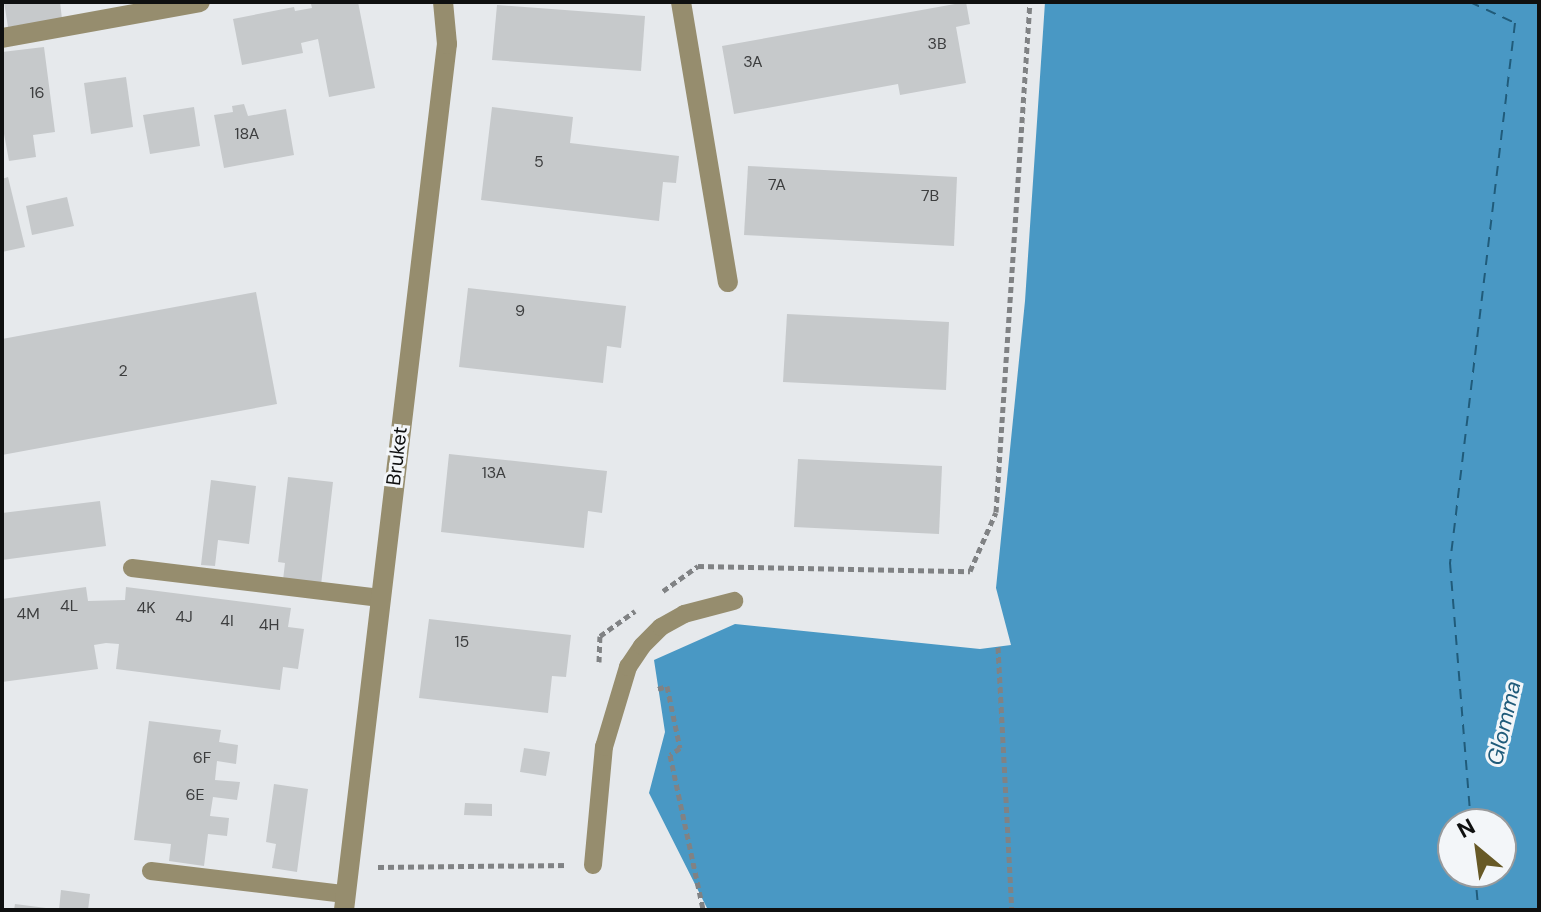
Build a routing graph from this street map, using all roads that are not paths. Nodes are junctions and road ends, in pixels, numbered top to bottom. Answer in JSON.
{"nodes":[{"id":1,"x":200,"y":2,"type":"edge"},
{"id":2,"x":443,"y":2,"type":"edge"},
{"id":3,"x":681,"y":2,"type":"edge"},
{"id":4,"x":2,"y":38,"type":"edge"},
{"id":5,"x":728,"y":282,"type":"dead end"},
{"id":6,"x":132,"y":568,"type":"dead end"},
{"id":7,"x":380,"y":598,"type":"junction"},
{"id":8,"x":734,"y":601,"type":"dead end"},
{"id":9,"x":593,"y":865,"type":"road end"},
{"id":10,"x":151,"y":871,"type":"dead end"},
{"id":11,"x":345,"y":902,"type":"edge"}],
"edges":[{"from":1,"to":4,"type":"street"},
{"from":2,"to":7,"type":"street","name":"Bruket"},
{"from":3,"to":5,"type":"street"},
{"from":6,"to":7,"type":"lane"},
{"from":7,"to":11,"type":"street","name":"Bruket"},
{"from":8,"to":9,"type":"lane"},
{"from":10,"to":11,"type":"lane"}]}
